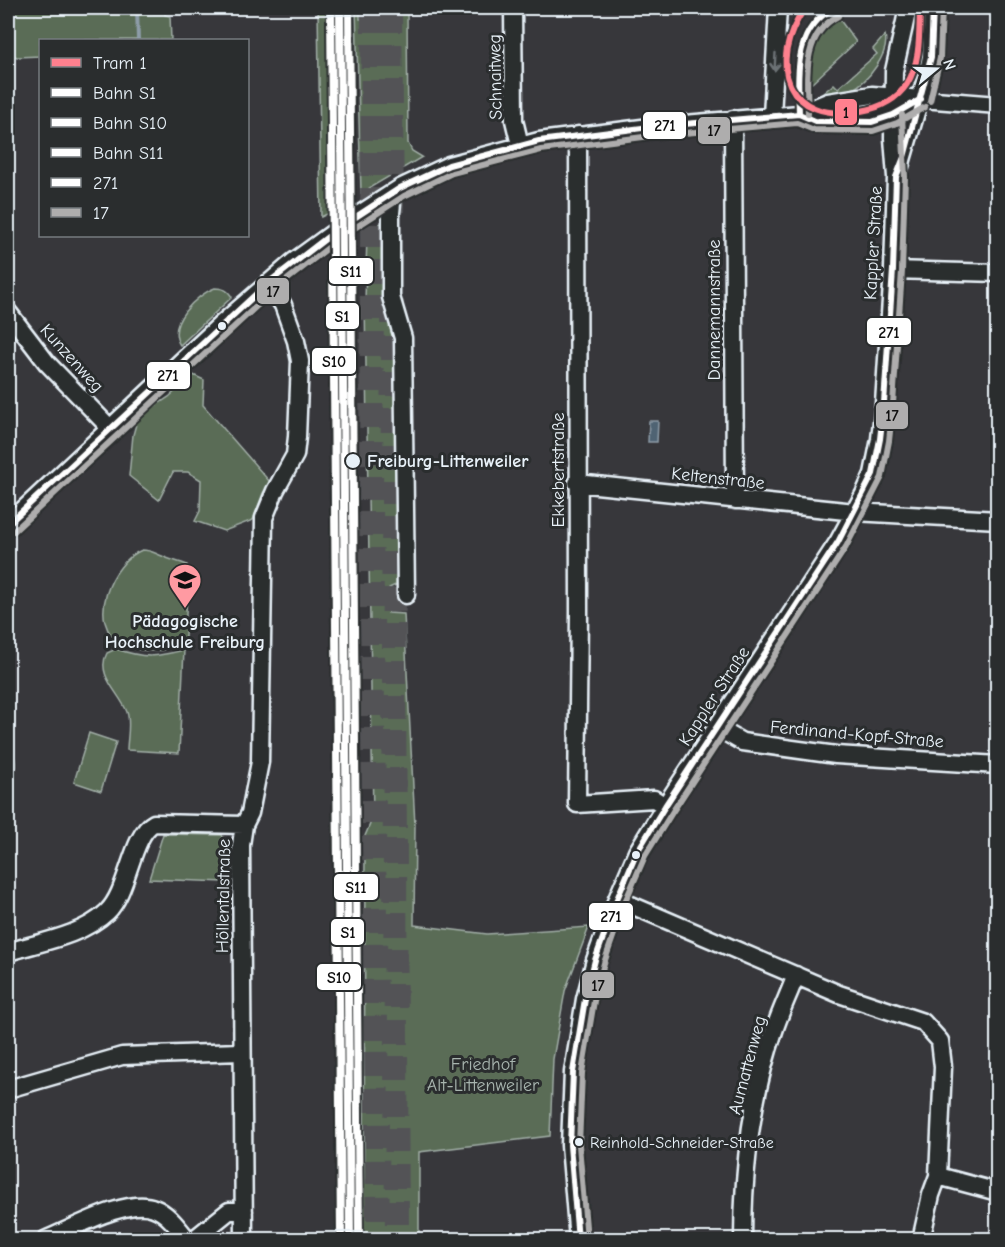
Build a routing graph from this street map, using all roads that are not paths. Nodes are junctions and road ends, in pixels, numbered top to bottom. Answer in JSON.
{"nodes":[{"id":1,"x":513,"y":8,"type":"edge"},
{"id":2,"x":778,"y":8,"type":"edge"},
{"id":3,"x":908,"y":8,"type":"edge"},
{"id":4,"x":933,"y":8,"type":"edge"},
{"id":5,"x":893,"y":96,"type":"junction"},
{"id":6,"x":921,"y":99,"type":"junction"},
{"id":7,"x":998,"y":105,"type":"edge"},
{"id":8,"x":799,"y":114,"type":"junction"},
{"id":9,"x":893,"y":115,"type":"junction"},
{"id":10,"x":772,"y":116,"type":"junction"},
{"id":11,"x":733,"y":119,"type":"junction"},
{"id":12,"x":578,"y":135,"type":"junction"},
{"id":13,"x":520,"y":145,"type":"junction"},
{"id":14,"x":896,"y":177,"type":"junction"},
{"id":15,"x":393,"y":193,"type":"junction"},
{"id":16,"x":893,"y":270,"type":"junction"},
{"id":17,"x":998,"y":273,"type":"edge"},
{"id":18,"x":268,"y":283,"type":"junction"},
{"id":19,"x":8,"y":312,"type":"edge"},
{"id":20,"x":110,"y":428,"type":"junction"},
{"id":21,"x":577,"y":483,"type":"junction"},
{"id":22,"x":735,"y":500,"type":"junction"},
{"id":23,"x":855,"y":512,"type":"junction"},
{"id":24,"x":998,"y":520,"type":"edge"},
{"id":25,"x":8,"y":524,"type":"edge"},
{"id":26,"x":406,"y":596,"type":"dead end"},
{"id":27,"x":716,"y":728,"type":"junction"},
{"id":28,"x":998,"y":765,"type":"edge"},
{"id":29,"x":665,"y":806,"type":"junction"},
{"id":30,"x":244,"y":825,"type":"junction"},
{"id":31,"x":617,"y":899,"type":"junction"},
{"id":32,"x":8,"y":952,"type":"edge"},
{"id":33,"x":796,"y":975,"type":"junction"},
{"id":34,"x":242,"y":1052,"type":"junction"},
{"id":35,"x":8,"y":1089,"type":"edge"},
{"id":36,"x":938,"y":1176,"type":"junction"},
{"id":37,"x":998,"y":1192,"type":"edge"},
{"id":38,"x":244,"y":1211,"type":"junction"},
{"id":39,"x":45,"y":1239,"type":"edge"},
{"id":40,"x":188,"y":1239,"type":"edge"},
{"id":41,"x":193,"y":1239,"type":"edge"},
{"id":42,"x":244,"y":1239,"type":"edge"},
{"id":43,"x":578,"y":1239,"type":"edge"},
{"id":44,"x":744,"y":1239,"type":"edge"},
{"id":45,"x":921,"y":1239,"type":"edge"}],
"edges":[{"from":1,"to":13,"type":"street","name":"Schnaitweg"},
{"from":2,"to":10,"type":"street","one_way":true},
{"from":3,"to":5,"type":"street","name":"Kappler Straße"},
{"from":4,"to":6,"type":"street","name":"Kappler Straße"},
{"from":5,"to":6,"type":"street"},
{"from":5,"to":8,"type":"street"},
{"from":5,"to":9,"type":"street","name":"Kappler Straße"},
{"from":6,"to":7,"type":"street"},
{"from":6,"to":9,"type":"street"},
{"from":6,"to":14,"type":"street","name":"Kappler Straße"},
{"from":8,"to":9,"type":"street"},
{"from":8,"to":10,"type":"street"},
{"from":9,"to":14,"type":"street","name":"Kappler Straße"},
{"from":10,"to":11,"type":"street"},
{"from":11,"to":12,"type":"street"},
{"from":11,"to":22,"type":"street","name":"Dannemannstraße"},
{"from":12,"to":13,"type":"street"},
{"from":12,"to":21,"type":"street","name":"Ekkebertstraße"},
{"from":13,"to":15,"type":"street"},
{"from":14,"to":16,"type":"street","name":"Kappler Straße"},
{"from":15,"to":18,"type":"street"},
{"from":15,"to":26,"type":"street"},
{"from":16,"to":17,"type":"street"},
{"from":16,"to":23,"type":"street","name":"Kappler Straße"},
{"from":18,"to":20,"type":"street"},
{"from":18,"to":30,"type":"street","name":"Höllentalstraße"},
{"from":19,"to":20,"type":"street","name":"Kunzenweg"},
{"from":20,"to":25,"type":"street"},
{"from":21,"to":22,"type":"street","name":"Keltenstraße"},
{"from":21,"to":29,"type":"street","name":"Ekkebertstraße"},
{"from":22,"to":23,"type":"street","name":"Keltenstraße"},
{"from":23,"to":24,"type":"street","name":"Keltenstraße"},
{"from":23,"to":27,"type":"street","name":"Kappler Straße"},
{"from":27,"to":28,"type":"street","name":"Ferdinand-Kopf-Straße"},
{"from":27,"to":29,"type":"street","name":"Kappler Straße"},
{"from":29,"to":31,"type":"street","name":"Kappler Straße"},
{"from":30,"to":32,"type":"street"},
{"from":30,"to":34,"type":"street","name":"Höllentalstraße"},
{"from":31,"to":33,"type":"street"},
{"from":31,"to":43,"type":"street","name":"Kappler Straße"},
{"from":33,"to":36,"type":"street"},
{"from":33,"to":44,"type":"street","name":"Aumattenweg"},
{"from":34,"to":35,"type":"street"},
{"from":34,"to":38,"type":"street","name":"Höllentalstraße"},
{"from":36,"to":37,"type":"street"},
{"from":36,"to":45,"type":"street"},
{"from":38,"to":41,"type":"street"},
{"from":38,"to":42,"type":"street","name":"Höllentalstraße"},
{"from":39,"to":40,"type":"street"}]}
